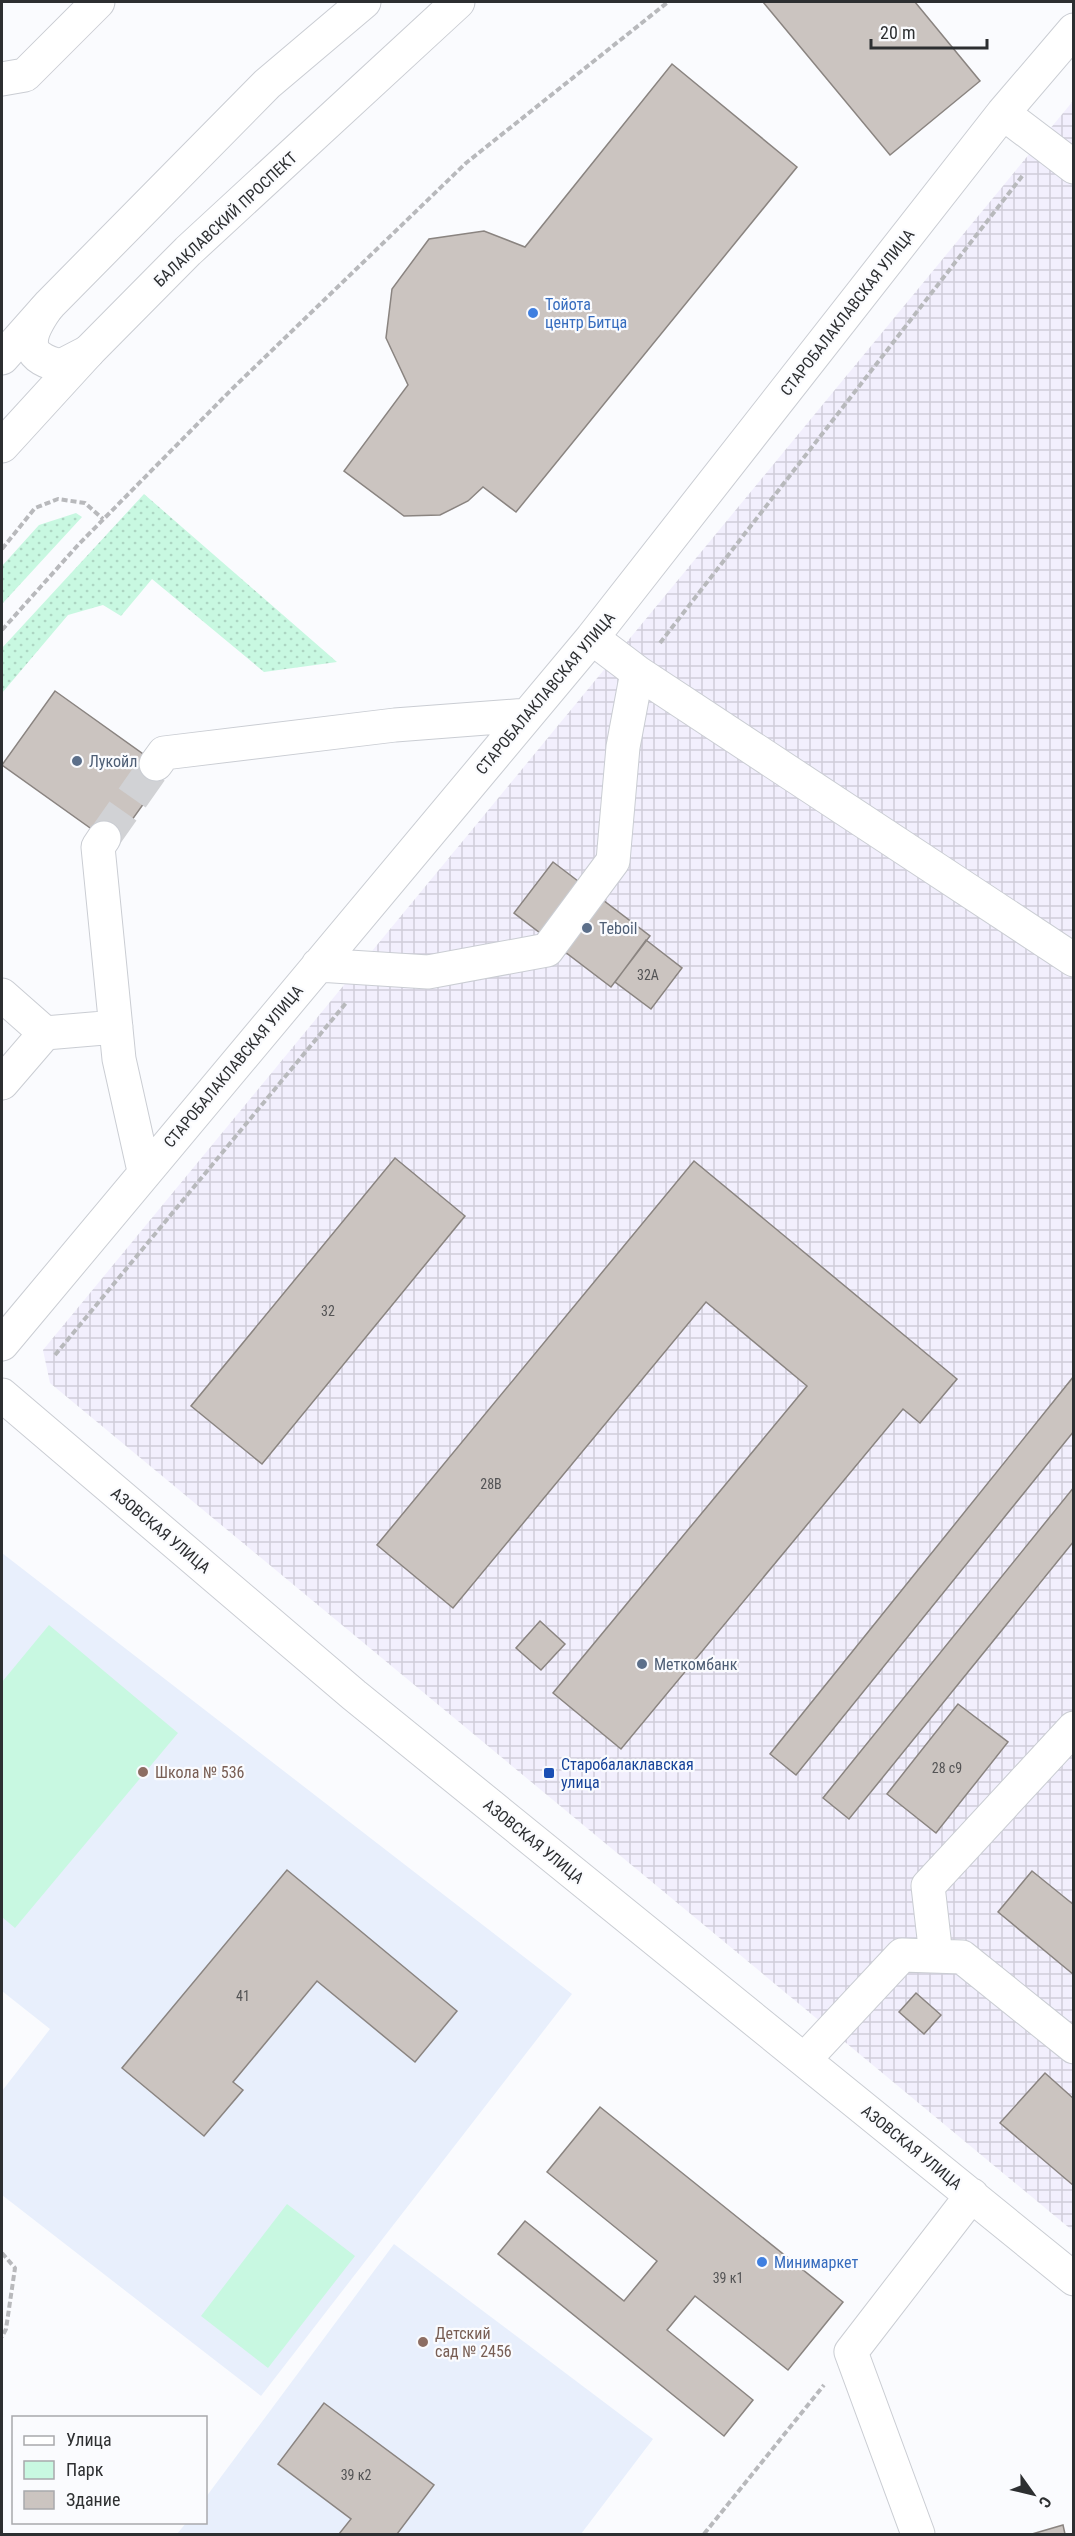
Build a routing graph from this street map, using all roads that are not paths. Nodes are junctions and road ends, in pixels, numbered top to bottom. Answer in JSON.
{"nodes":[{"id":1,"x":98,"y":2,"type":"edge"},
{"id":2,"x":364,"y":2,"type":"edge"},
{"id":3,"x":458,"y":2,"type":"edge"},
{"id":4,"x":1074,"y":30,"type":"edge"},
{"id":5,"x":2,"y":79,"type":"edge"},
{"id":6,"x":1003,"y":113,"type":"junction"},
{"id":7,"x":1074,"y":167,"type":"edge"},
{"id":8,"x":50,"y":303,"type":"junction"},
{"id":9,"x":88,"y":352,"type":"junction"},
{"id":10,"x":2,"y":358,"type":"edge"},
{"id":11,"x":2,"y":446,"type":"edge"},
{"id":12,"x":592,"y":638,"type":"junction"},
{"id":13,"x":637,"y":672,"type":"junction"},
{"id":14,"x":527,"y":715,"type":"junction"},
{"id":15,"x":156,"y":764,"type":"tunnel mouth"},
{"id":16,"x":104,"y":838,"type":"tunnel mouth"},
{"id":17,"x":1074,"y":960,"type":"edge"},
{"id":18,"x":318,"y":965,"type":"junction"},
{"id":19,"x":2,"y":995,"type":"edge"},
{"id":20,"x":116,"y":1027,"type":"junction"},
{"id":21,"x":45,"y":1033,"type":"junction"},
{"id":22,"x":2,"y":1083,"type":"edge"},
{"id":23,"x":144,"y":1171,"type":"junction"},
{"id":24,"x":2,"y":1344,"type":"edge"},
{"id":25,"x":2,"y":1395,"type":"edge"},
{"id":26,"x":1074,"y":1728,"type":"edge"},
{"id":27,"x":936,"y":1956,"type":"junction"},
{"id":28,"x":1074,"y":2047,"type":"edge"},
{"id":29,"x":804,"y":2060,"type":"junction"},
{"id":30,"x":972,"y":2195,"type":"junction"},
{"id":31,"x":1074,"y":2279,"type":"edge"},
{"id":32,"x":918,"y":2535,"type":"edge"}],
"edges":[{"from":1,"to":5,"type":"street"},
{"from":2,"to":8,"type":"street"},
{"from":3,"to":9,"type":"street","name":"БАЛАКЛАВСКИЙ ПРОСПЕКТ"},
{"from":4,"to":6,"type":"street","name":"СТАРОБАЛАКЛАВСКАЯ УЛИЦА"},
{"from":6,"to":7,"type":"street"},
{"from":6,"to":12,"type":"street","name":"СТАРОБАЛАКЛАВСКАЯ УЛИЦА"},
{"from":8,"to":9,"type":"street"},
{"from":8,"to":10,"type":"street"},
{"from":9,"to":11,"type":"street","name":"БАЛАКЛАВСКИЙ ПРОСПЕКТ"},
{"from":12,"to":13,"type":"street"},
{"from":12,"to":14,"type":"street","name":"СТАРОБАЛАКЛАВСКАЯ УЛИЦА"},
{"from":13,"to":17,"type":"street"},
{"from":13,"to":18,"type":"street"},
{"from":14,"to":15,"type":"street"},
{"from":14,"to":18,"type":"street","name":"СТАРОБАЛАКЛАВСКАЯ УЛИЦА"},
{"from":16,"to":20,"type":"street"},
{"from":18,"to":23,"type":"street","name":"СТАРОБАЛАКЛАВСКАЯ УЛИЦА"},
{"from":19,"to":21,"type":"street"},
{"from":20,"to":21,"type":"street"},
{"from":20,"to":23,"type":"street"},
{"from":21,"to":22,"type":"street"},
{"from":23,"to":24,"type":"street","name":"СТАРОБАЛАКЛАВСКАЯ УЛИЦА"},
{"from":25,"to":29,"type":"street","name":"АЗОВСКАЯ УЛИЦА"},
{"from":26,"to":27,"type":"street"},
{"from":27,"to":28,"type":"street"},
{"from":27,"to":29,"type":"street"},
{"from":29,"to":30,"type":"street","name":"АЗОВСКАЯ УЛИЦА"},
{"from":30,"to":31,"type":"street","name":"АЗОВСКАЯ УЛИЦА"},
{"from":30,"to":32,"type":"street"}]}
